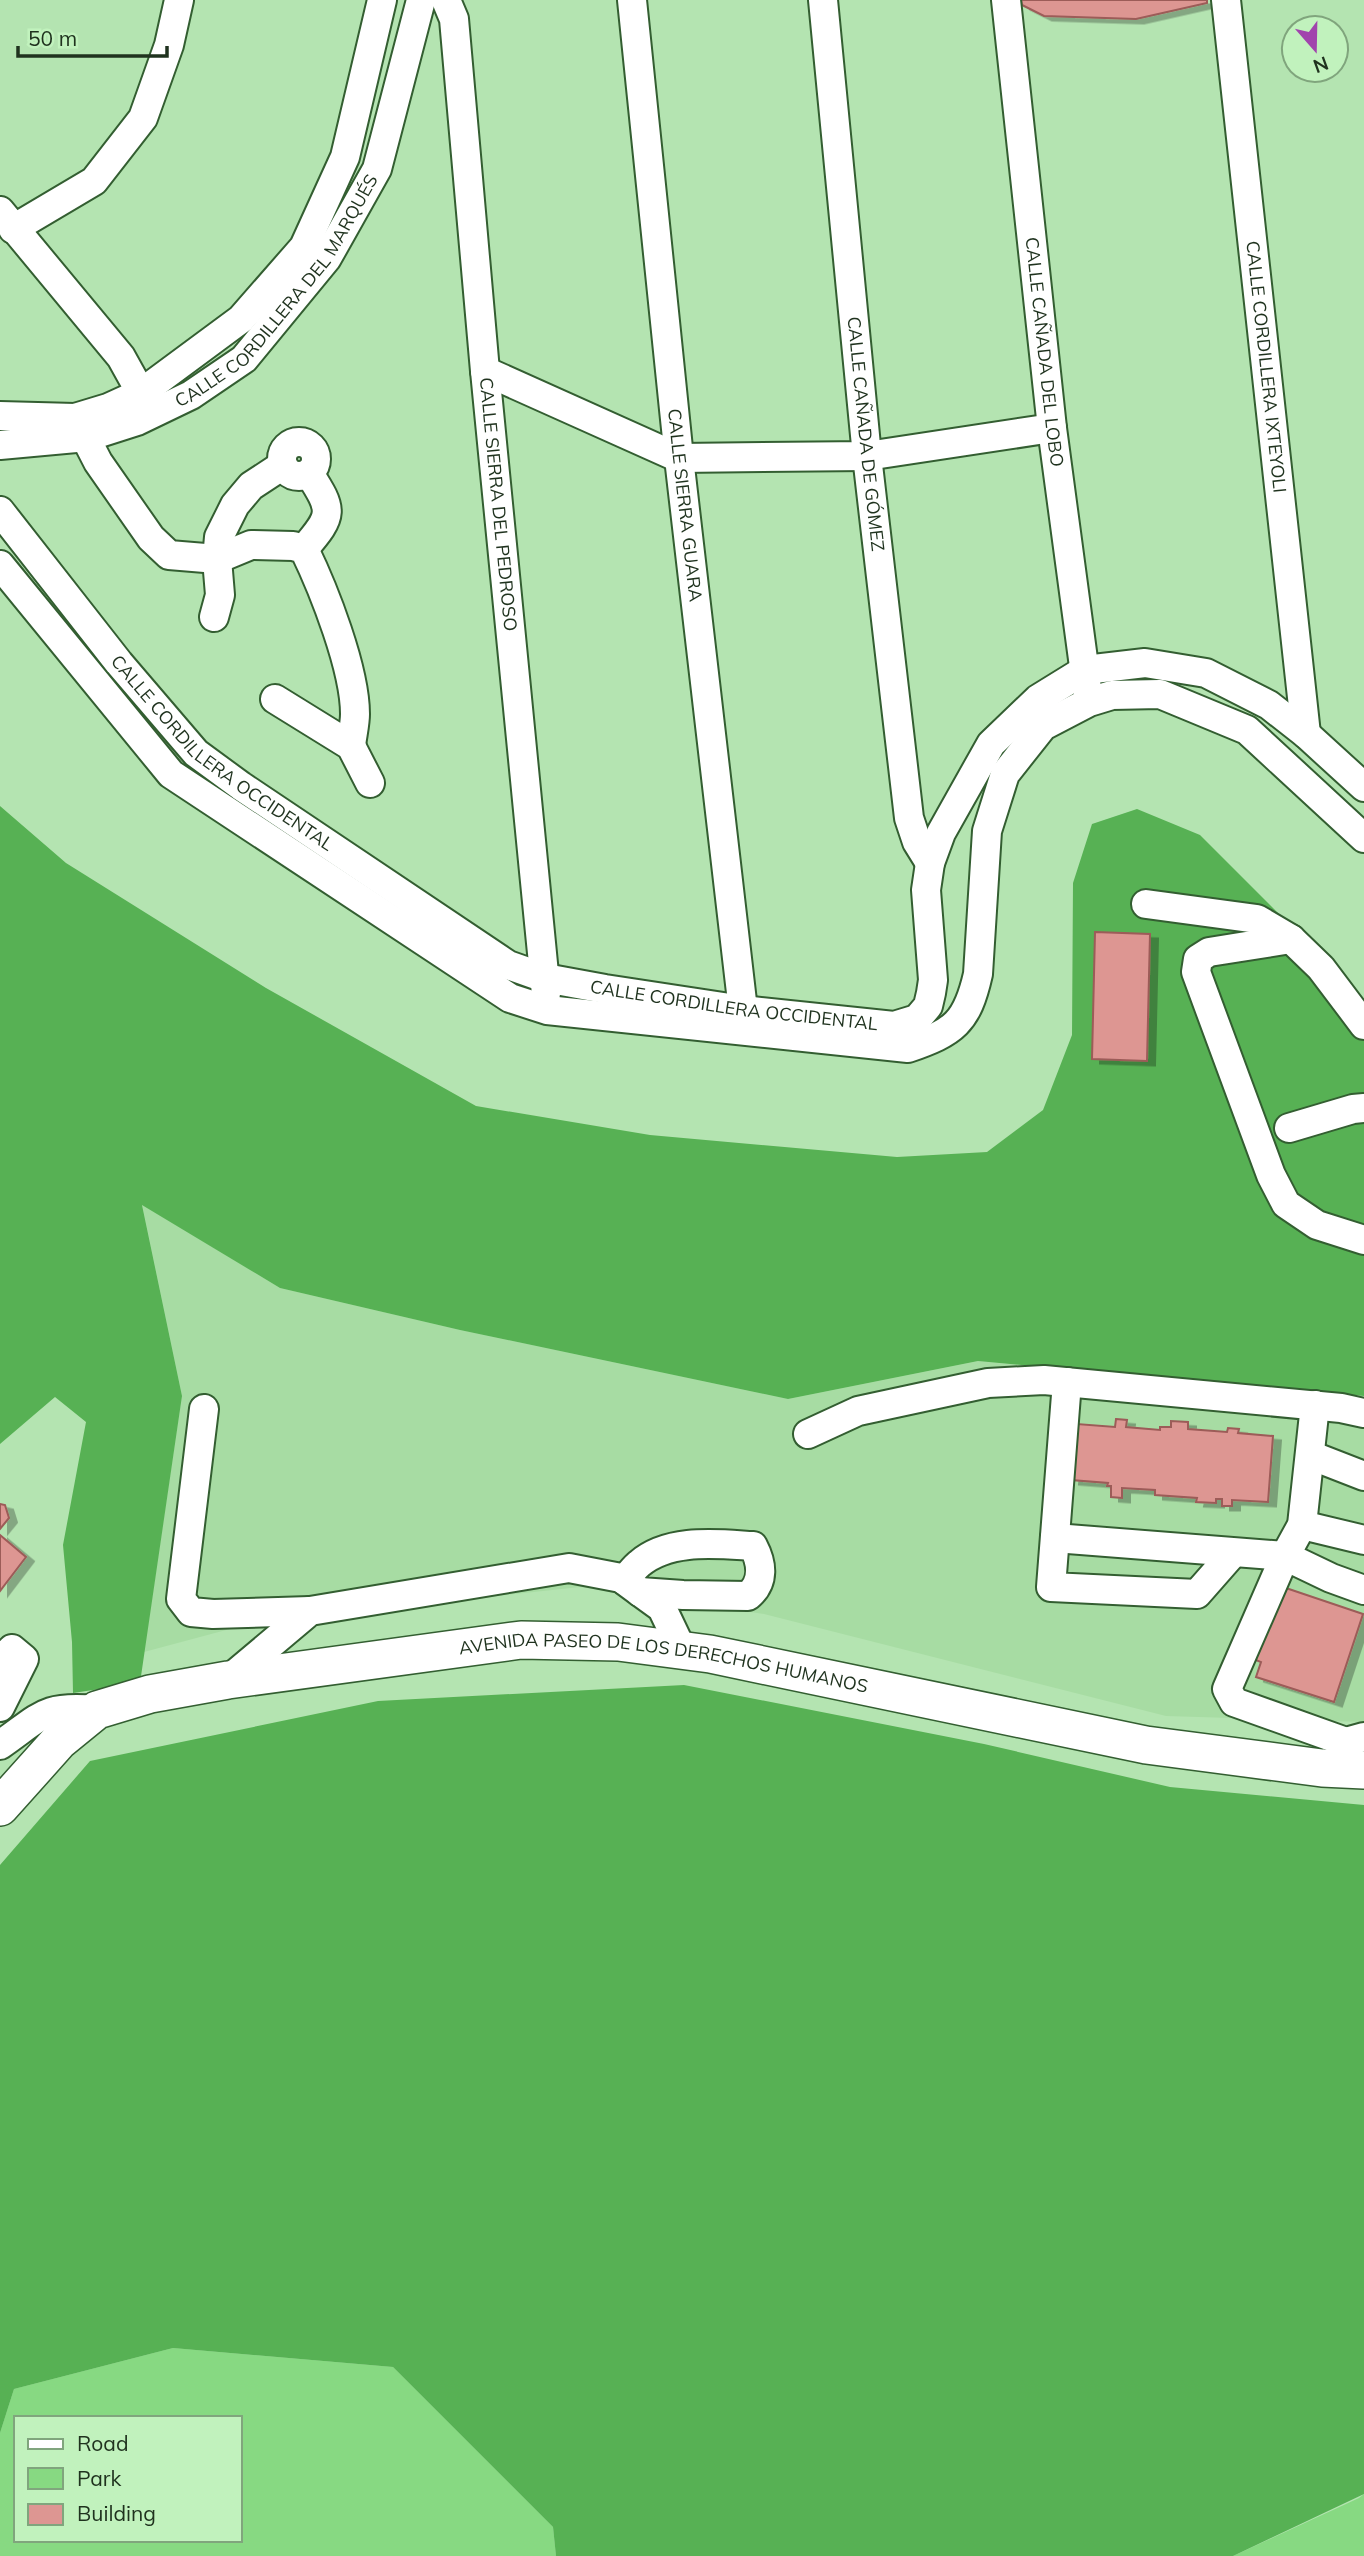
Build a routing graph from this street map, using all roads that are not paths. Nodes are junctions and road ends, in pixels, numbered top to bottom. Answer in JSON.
{"nodes":[{"id":1,"x":179,"y":0,"type":"edge"},
{"id":2,"x":382,"y":0,"type":"edge"},
{"id":3,"x":421,"y":0,"type":"edge"},
{"id":4,"x":446,"y":0,"type":"edge"},
{"id":5,"x":632,"y":0,"type":"edge"},
{"id":6,"x":822,"y":0,"type":"edge"},
{"id":7,"x":1006,"y":0,"type":"edge"},
{"id":8,"x":1226,"y":0,"type":"edge"},
{"id":9,"x":7,"y":220,"type":"edge"},
{"id":10,"x":485,"y":371,"type":"junction"},
{"id":11,"x":141,"y":393,"type":"junction"},
{"id":12,"x":0,"y":416,"type":"edge"},
{"id":13,"x":81,"y":428,"type":"junction"},
{"id":14,"x":1052,"y":428,"type":"junction"},
{"id":15,"x":0,"y":444,"type":"edge"},
{"id":16,"x":867,"y":456,"type":"junction"},
{"id":17,"x":679,"y":458,"type":"junction"},
{"id":18,"x":0,"y":511,"type":"edge"},
{"id":19,"x":304,"y":549,"type":"junction"},
{"id":20,"x":217,"y":559,"type":"junction"},
{"id":21,"x":0,"y":565,"type":"edge"},
{"id":22,"x":214,"y":617,"type":"dead end"},
{"id":23,"x":1085,"y":670,"type":"junction"},
{"id":24,"x":275,"y":699,"type":"dead end"},
{"id":25,"x":1089,"y":702,"type":"junction"},
{"id":26,"x":1306,"y":734,"type":"junction"},
{"id":27,"x":351,"y":746,"type":"junction"},
{"id":28,"x":196,"y":753,"type":"junction"},
{"id":29,"x":171,"y":774,"type":"junction"},
{"id":30,"x":370,"y":783,"type":"dead end"},
{"id":31,"x":1364,"y":787,"type":"edge"},
{"id":32,"x":1364,"y":838,"type":"edge"},
{"id":33,"x":930,"y":863,"type":"junction"},
{"id":34,"x":1146,"y":904,"type":"dead end"},
{"id":35,"x":1291,"y":939,"type":"junction"},
{"id":36,"x":545,"y":978,"type":"junction"},
{"id":37,"x":547,"y":1010,"type":"junction"},
{"id":38,"x":743,"y":1010,"type":"junction"},
{"id":39,"x":1364,"y":1025,"type":"edge"},
{"id":40,"x":1364,"y":1108,"type":"edge"},
{"id":41,"x":1289,"y":1128,"type":"dead end"},
{"id":42,"x":1364,"y":1240,"type":"edge"},
{"id":43,"x":1067,"y":1382,"type":"junction"},
{"id":44,"x":1315,"y":1405,"type":"junction"},
{"id":45,"x":204,"y":1409,"type":"dead end"},
{"id":46,"x":1364,"y":1413,"type":"edge"},
{"id":47,"x":808,"y":1434,"type":"dead end"},
{"id":48,"x":1310,"y":1455,"type":"junction"},
{"id":49,"x":1364,"y":1476,"type":"edge"},
{"id":50,"x":1302,"y":1525,"type":"junction"},
{"id":51,"x":1055,"y":1538,"type":"junction"},
{"id":52,"x":1364,"y":1540,"type":"edge"},
{"id":53,"x":1233,"y":1553,"type":"junction"},
{"id":54,"x":1285,"y":1556,"type":"junction"},
{"id":55,"x":1364,"y":1590,"type":"edge"},
{"id":56,"x":310,"y":1611,"type":"junction"},
{"id":57,"x":682,"y":1650,"type":"junction"},
{"id":58,"x":0,"y":1662,"type":"edge"},
{"id":59,"x":228,"y":1680,"type":"junction"},
{"id":60,"x":0,"y":1707,"type":"edge"},
{"id":61,"x":97,"y":1710,"type":"junction"},
{"id":62,"x":1364,"y":1737,"type":"edge"},
{"id":63,"x":0,"y":1745,"type":"edge"},
{"id":64,"x":1364,"y":1770,"type":"edge"},
{"id":65,"x":0,"y":1807,"type":"edge"}],
"edges":[{"from":1,"to":9,"type":"street"},
{"from":2,"to":11,"type":"street","name":"CALLE CORDILLERA DEL MARQUÉS"},
{"from":3,"to":13,"type":"street","name":"CALLE CORDILLERA DEL MARQUÉS"},
{"from":4,"to":10,"type":"street","name":"CALLE SIERRA DEL PEDROSO"},
{"from":5,"to":17,"type":"street","name":"CALLE SIERRA GUARA"},
{"from":6,"to":16,"type":"street","name":"CALLE CAÑADA DE GÓMEZ"},
{"from":7,"to":14,"type":"street","name":"CALLE CAÑADA DEL LOBO"},
{"from":8,"to":26,"type":"street","name":"CALLE CORDILLERA IXTEYOLI"},
{"from":9,"to":11,"type":"street"},
{"from":10,"to":17,"type":"street"},
{"from":10,"to":36,"type":"street","name":"CALLE SIERRA DEL PEDROSO"},
{"from":11,"to":13,"type":"street","name":"CALLE CORDILLERA DEL MARQUÉS"},
{"from":12,"to":13,"type":"street","name":"CALLE CORDILLERA DEL MARQUÉS"},
{"from":13,"to":15,"type":"street","name":"CALLE CORDILLERA DEL MARQUÉS"},
{"from":13,"to":20,"type":"street"},
{"from":14,"to":16,"type":"street"},
{"from":14,"to":23,"type":"street","name":"CALLE CAÑADA DEL LOBO"},
{"from":16,"to":17,"type":"street"},
{"from":16,"to":33,"type":"street","name":"CALLE CAÑADA DE GÓMEZ"},
{"from":17,"to":38,"type":"street","name":"CALLE SIERRA GUARA"},
{"from":18,"to":28,"type":"street","name":"CALLE CORDILLERA OCCIDENTAL"},
{"from":19,"to":20,"type":"street"},
{"from":19,"to":20,"type":"street"},
{"from":19,"to":27,"type":"street"},
{"from":20,"to":22,"type":"street"},
{"from":21,"to":29,"type":"street","name":"CALLE CORDILLERA OCCIDENTAL"},
{"from":23,"to":25,"type":"street","name":"CALLE CAÑADA DEL LOBO"},
{"from":23,"to":26,"type":"street","name":"CALLE CORDILLERA OCCIDENTAL"},
{"from":23,"to":33,"type":"street","name":"CALLE CORDILLERA OCCIDENTAL"},
{"from":24,"to":27,"type":"street"},
{"from":25,"to":32,"type":"street","name":"CALLE CORDILLERA OCCIDENTAL"},
{"from":25,"to":37,"type":"street","name":"CALLE CORDILLERA OCCIDENTAL"},
{"from":26,"to":31,"type":"street","name":"CALLE CORDILLERA OCCIDENTAL"},
{"from":27,"to":30,"type":"street"},
{"from":28,"to":29,"type":"street"},
{"from":28,"to":36,"type":"street","name":"CALLE CORDILLERA OCCIDENTAL"},
{"from":29,"to":37,"type":"street","name":"CALLE CORDILLERA OCCIDENTAL"},
{"from":33,"to":38,"type":"street","name":"CALLE CORDILLERA OCCIDENTAL"},
{"from":34,"to":35,"type":"street"},
{"from":35,"to":39,"type":"street"},
{"from":35,"to":42,"type":"street"},
{"from":36,"to":37,"type":"street","name":"CALLE SIERRA DEL PEDROSO"},
{"from":36,"to":38,"type":"street","name":"CALLE CORDILLERA OCCIDENTAL"},
{"from":40,"to":41,"type":"street"},
{"from":43,"to":44,"type":"street"},
{"from":43,"to":47,"type":"street"},
{"from":43,"to":51,"type":"street"},
{"from":44,"to":46,"type":"street"},
{"from":44,"to":48,"type":"street"},
{"from":45,"to":56,"type":"street"},
{"from":48,"to":49,"type":"street"},
{"from":48,"to":50,"type":"street"},
{"from":50,"to":52,"type":"street"},
{"from":50,"to":54,"type":"street"},
{"from":51,"to":53,"type":"street"},
{"from":51,"to":53,"type":"street"},
{"from":53,"to":54,"type":"street"},
{"from":54,"to":55,"type":"street"},
{"from":54,"to":62,"type":"street"},
{"from":56,"to":57,"type":"street"},
{"from":56,"to":59,"type":"street"},
{"from":57,"to":59,"type":"main road","name":"AVENIDA PASEO DE LOS DERECHOS HUMANOS"},
{"from":57,"to":64,"type":"main road","name":"AVENIDA PASEO DE LOS DERECHOS HUMANOS"},
{"from":58,"to":60,"type":"street"},
{"from":59,"to":61,"type":"main road","name":"AVENIDA PASEO DE LOS DERECHOS HUMANOS"},
{"from":61,"to":63,"type":"street"},
{"from":61,"to":65,"type":"main road","name":"AVENIDA PASEO DE LOS DERECHOS HUMANOS"}]}
